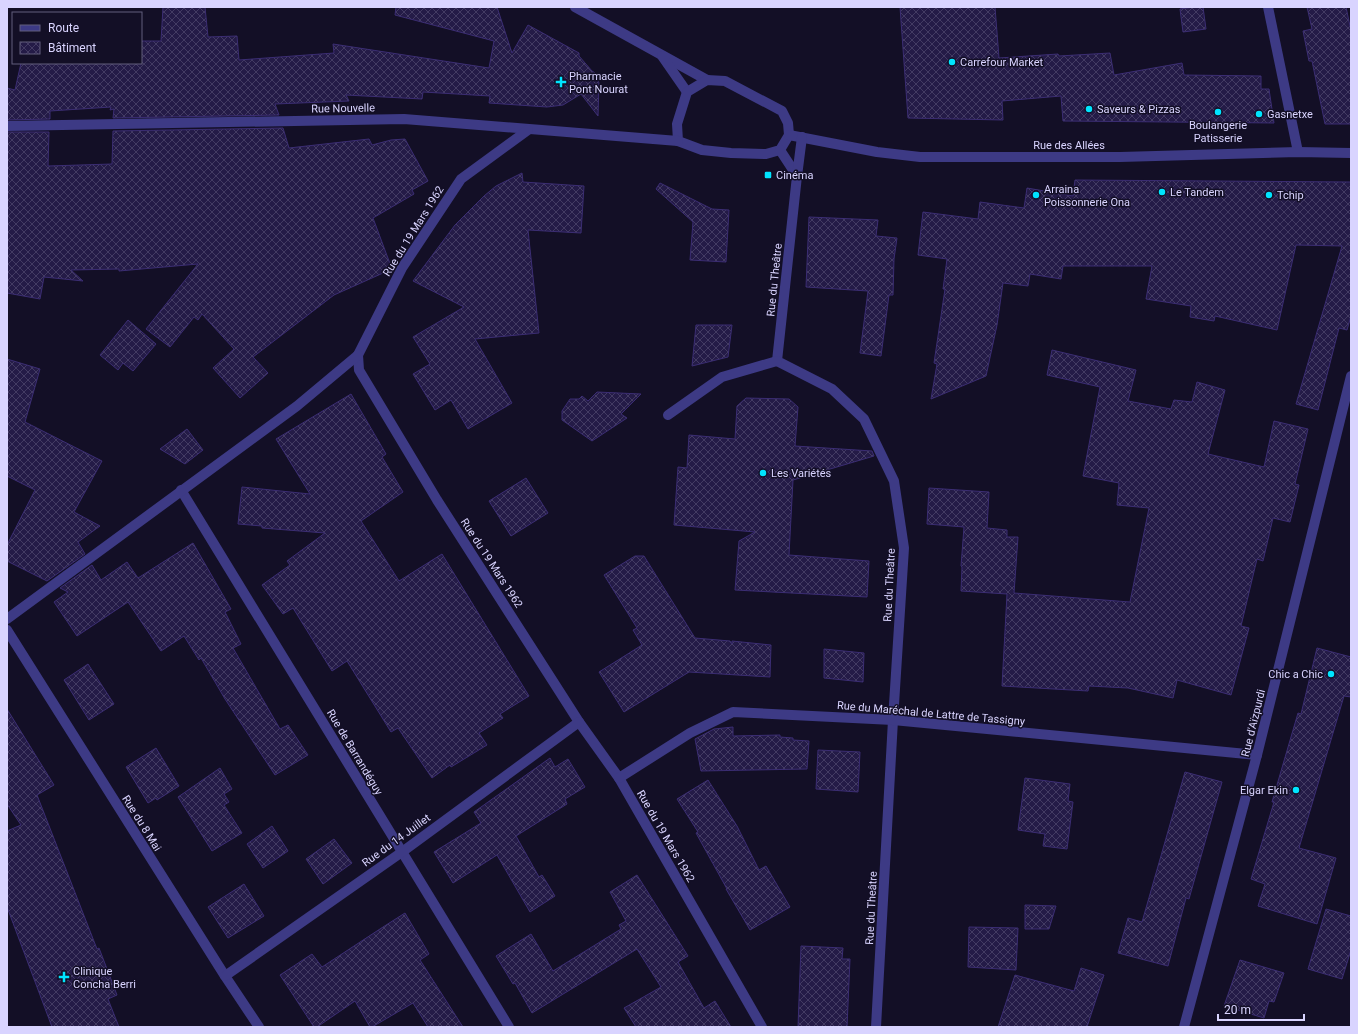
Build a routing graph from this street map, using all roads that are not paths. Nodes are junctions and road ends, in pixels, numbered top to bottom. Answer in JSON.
{"nodes":[{"id":1,"x":575,"y":7,"type":"edge"},
{"id":2,"x":1268,"y":7,"type":"edge"},
{"id":3,"x":661,"y":54,"type":"junction"},
{"id":4,"x":707,"y":80,"type":"junction"},
{"id":5,"x":687,"y":92,"type":"junction"},
{"id":6,"x":7,"y":126,"type":"edge"},
{"id":7,"x":528,"y":130,"type":"junction"},
{"id":8,"x":789,"y":135,"type":"junction"},
{"id":9,"x":802,"y":137,"type":"junction"},
{"id":10,"x":678,"y":141,"type":"junction"},
{"id":11,"x":780,"y":150,"type":"junction"},
{"id":12,"x":1298,"y":152,"type":"junction"},
{"id":13,"x":1351,"y":153,"type":"edge"},
{"id":14,"x":797,"y":176,"type":"junction"},
{"id":15,"x":358,"y":355,"type":"junction"},
{"id":16,"x":777,"y":361,"type":"junction"},
{"id":17,"x":1351,"y":376,"type":"edge"},
{"id":18,"x":668,"y":415,"type":"dead end"},
{"id":19,"x":181,"y":490,"type":"junction"},
{"id":20,"x":7,"y":619,"type":"edge"},
{"id":21,"x":7,"y":630,"type":"edge"},
{"id":22,"x":893,"y":720,"type":"junction"},
{"id":23,"x":579,"y":722,"type":"junction"},
{"id":24,"x":1257,"y":755,"type":"junction"},
{"id":25,"x":620,"y":778,"type":"junction"},
{"id":26,"x":402,"y":852,"type":"junction"},
{"id":27,"x":224,"y":976,"type":"junction"},
{"id":28,"x":259,"y":1027,"type":"edge"},
{"id":29,"x":509,"y":1027,"type":"edge"},
{"id":30,"x":762,"y":1027,"type":"edge"},
{"id":31,"x":876,"y":1027,"type":"edge"},
{"id":32,"x":1184,"y":1027,"type":"edge"}],
"edges":[{"from":1,"to":3,"type":"street"},
{"from":2,"to":12,"type":"street"},
{"from":3,"to":4,"type":"street"},
{"from":3,"to":5,"type":"street"},
{"from":4,"to":5,"type":"street"},
{"from":4,"to":8,"type":"street"},
{"from":5,"to":10,"type":"street"},
{"from":6,"to":7,"type":"street","name":"Rue Nouvelle"},
{"from":7,"to":10,"type":"street","name":"Rue Nouvelle"},
{"from":7,"to":15,"type":"street","name":"Rue du 19 Mars 1962"},
{"from":8,"to":9,"type":"street","name":"Rue des Allées"},
{"from":8,"to":11,"type":"street"},
{"from":9,"to":12,"type":"street","name":"Rue des Allées"},
{"from":9,"to":14,"type":"street","name":"Rue du Theâtre"},
{"from":10,"to":11,"type":"street","name":"Rue Nouvelle"},
{"from":11,"to":14,"type":"street"},
{"from":12,"to":13,"type":"street","name":"Rue des Allées"},
{"from":14,"to":16,"type":"street","name":"Rue du Theâtre"},
{"from":15,"to":19,"type":"street"},
{"from":15,"to":23,"type":"street","name":"Rue du 19 Mars 1962"},
{"from":16,"to":18,"type":"street"},
{"from":16,"to":22,"type":"street","name":"Rue du Theâtre"},
{"from":17,"to":24,"type":"street","name":"Rue d'Aïzpurdi"},
{"from":19,"to":20,"type":"street"},
{"from":19,"to":26,"type":"street","name":"Rue de Barrandéguy"},
{"from":21,"to":27,"type":"street","name":"Rue du 8 Mai"},
{"from":22,"to":24,"type":"street","name":"Rue du Maréchal de Lattre de Tassigny"},
{"from":22,"to":25,"type":"street","name":"Rue du Maréchal de Lattre de Tassigny"},
{"from":22,"to":31,"type":"street","name":"Rue du Theâtre"},
{"from":23,"to":25,"type":"street","name":"Rue du 19 Mars 1962"},
{"from":23,"to":26,"type":"street","name":"Rue du 14 Juillet"},
{"from":24,"to":32,"type":"street","name":"Rue d'Aïzpurdi"},
{"from":25,"to":30,"type":"street","name":"Rue du 19 Mars 1962"},
{"from":26,"to":27,"type":"street","name":"Rue du 14 Juillet"},
{"from":26,"to":29,"type":"street","name":"Rue de Barrandéguy"},
{"from":27,"to":28,"type":"street","name":"Rue du 8 Mai"}]}
